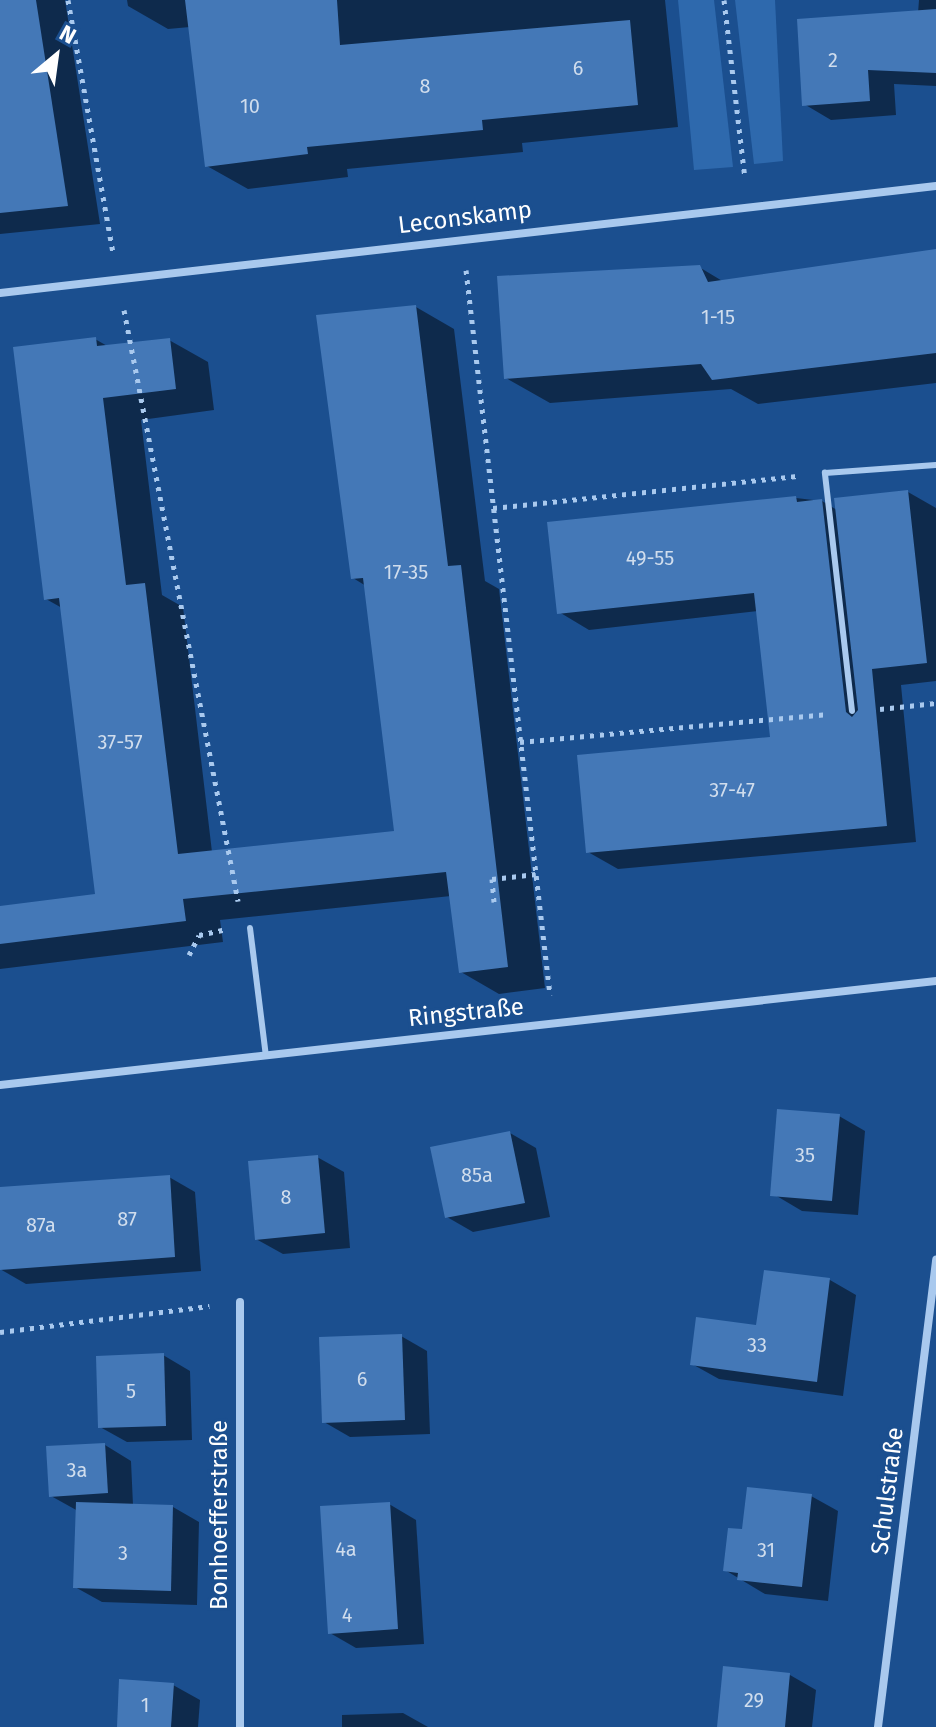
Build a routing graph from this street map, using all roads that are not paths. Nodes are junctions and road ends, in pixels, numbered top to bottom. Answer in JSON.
{"nodes":[{"id":1,"x":936,"y":186,"type":"edge"},
{"id":2,"x":0,"y":293,"type":"edge"},
{"id":3,"x":936,"y":465,"type":"edge"},
{"id":4,"x":852,"y":711,"type":"road end"},
{"id":5,"x":246,"y":927,"type":"road end"},
{"id":6,"x":936,"y":981,"type":"edge"},
{"id":7,"x":266,"y":1056,"type":"junction"},
{"id":8,"x":0,"y":1085,"type":"edge"},
{"id":9,"x":936,"y":1260,"type":"edge"},
{"id":10,"x":240,"y":1302,"type":"road end"},
{"id":11,"x":240,"y":1727,"type":"edge"},
{"id":12,"x":878,"y":1727,"type":"edge"}],
"edges":[{"from":1,"to":2,"type":"street","name":"Leconskamp"},
{"from":3,"to":4,"type":"lane"},
{"from":5,"to":7,"type":"lane"},
{"from":6,"to":7,"type":"street","name":"Ringstraße"},
{"from":7,"to":8,"type":"street","name":"Ringstraße"},
{"from":9,"to":12,"type":"street","name":"Schulstraße"},
{"from":10,"to":11,"type":"street","name":"Bonhoefferstraße"}]}
